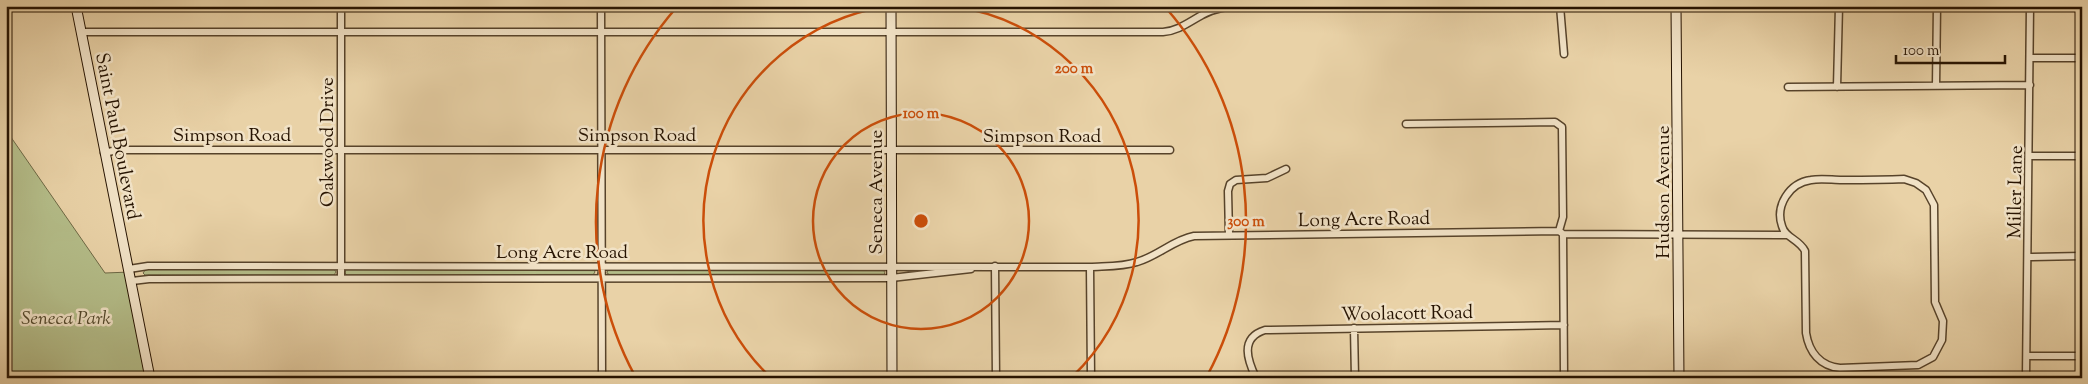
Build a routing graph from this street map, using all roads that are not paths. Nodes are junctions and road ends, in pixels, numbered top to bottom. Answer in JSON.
{"nodes":[{"id":1,"x":76,"y":6,"type":"edge"},
{"id":2,"x":341,"y":6,"type":"edge"},
{"id":3,"x":601,"y":6,"type":"edge"},
{"id":4,"x":891,"y":6,"type":"edge"},
{"id":5,"x":1240,"y":6,"type":"edge"},
{"id":6,"x":1560,"y":6,"type":"edge"},
{"id":7,"x":1676,"y":6,"type":"edge"},
{"id":8,"x":1838,"y":6,"type":"edge"},
{"id":9,"x":1936,"y":6,"type":"edge"},
{"id":10,"x":2030,"y":6,"type":"edge"},
{"id":11,"x":81,"y":32,"type":"junction"},
{"id":12,"x":890,"y":32,"type":"junction"},
{"id":13,"x":341,"y":33,"type":"junction"},
{"id":14,"x":602,"y":33,"type":"junction"},
{"id":15,"x":1564,"y":54,"type":"dead end"},
{"id":16,"x":2030,"y":58,"type":"junction"},
{"id":17,"x":2082,"y":58,"type":"edge"},
{"id":18,"x":2030,"y":85,"type":"junction"},
{"id":19,"x":1936,"y":86,"type":"junction"},
{"id":20,"x":1788,"y":87,"type":"dead end"},
{"id":21,"x":1837,"y":87,"type":"junction"},
{"id":22,"x":1406,"y":124,"type":"dead end"},
{"id":23,"x":602,"y":148,"type":"junction"},
{"id":24,"x":340,"y":149,"type":"junction"},
{"id":25,"x":891,"y":150,"type":"junction"},
{"id":26,"x":1170,"y":150,"type":"dead end"},
{"id":27,"x":104,"y":153,"type":"junction"},
{"id":28,"x":2029,"y":156,"type":"junction"},
{"id":29,"x":2082,"y":156,"type":"edge"},
{"id":30,"x":1286,"y":169,"type":"dead end"},
{"id":31,"x":1561,"y":232,"type":"junction"},
{"id":32,"x":1229,"y":235,"type":"junction"},
{"id":33,"x":1678,"y":235,"type":"junction"},
{"id":34,"x":1786,"y":235,"type":"junction"},
{"id":35,"x":2028,"y":256,"type":"junction"},
{"id":36,"x":2082,"y":256,"type":"edge"},
{"id":37,"x":341,"y":266,"type":"junction"},
{"id":38,"x":602,"y":266,"type":"junction"},
{"id":39,"x":995,"y":266,"type":"junction"},
{"id":40,"x":1090,"y":267,"type":"junction"},
{"id":41,"x":891,"y":272,"type":"junction"},
{"id":42,"x":130,"y":274,"type":"junction"},
{"id":43,"x":341,"y":278,"type":"junction"},
{"id":44,"x":602,"y":278,"type":"junction"},
{"id":45,"x":1564,"y":325,"type":"junction"},
{"id":46,"x":1354,"y":328,"type":"junction"},
{"id":47,"x":2027,"y":356,"type":"junction"},
{"id":48,"x":2082,"y":356,"type":"edge"},
{"id":49,"x":1564,"y":374,"type":"dead end"},
{"id":50,"x":150,"y":378,"type":"edge"},
{"id":51,"x":602,"y":378,"type":"edge"},
{"id":52,"x":892,"y":378,"type":"edge"},
{"id":53,"x":996,"y":378,"type":"edge"},
{"id":54,"x":1091,"y":378,"type":"edge"},
{"id":55,"x":1256,"y":378,"type":"edge"},
{"id":56,"x":1355,"y":378,"type":"edge"},
{"id":57,"x":1679,"y":378,"type":"edge"},
{"id":58,"x":2026,"y":378,"type":"edge"}],
"edges":[{"from":1,"to":11,"type":"main road","name":"Saint Paul Boulevard"},
{"from":2,"to":13,"type":"street","name":"Oakwood Drive"},
{"from":3,"to":14,"type":"street"},
{"from":4,"to":12,"type":"main road","name":"Seneca Avenue"},
{"from":5,"to":12,"type":"street"},
{"from":6,"to":15,"type":"street"},
{"from":7,"to":33,"type":"main road","name":"Hudson Avenue"},
{"from":8,"to":21,"type":"street"},
{"from":9,"to":19,"type":"street"},
{"from":10,"to":16,"type":"street","name":"Miller Lane"},
{"from":11,"to":13,"type":"street"},
{"from":11,"to":27,"type":"main road","name":"Saint Paul Boulevard"},
{"from":12,"to":14,"type":"street"},
{"from":12,"to":25,"type":"main road","name":"Seneca Avenue"},
{"from":13,"to":14,"type":"street"},
{"from":13,"to":24,"type":"street","name":"Oakwood Drive"},
{"from":14,"to":23,"type":"street"},
{"from":16,"to":17,"type":"street"},
{"from":16,"to":18,"type":"street","name":"Miller Lane"},
{"from":18,"to":19,"type":"street"},
{"from":18,"to":28,"type":"street","name":"Miller Lane"},
{"from":19,"to":21,"type":"street"},
{"from":20,"to":21,"type":"street"},
{"from":22,"to":31,"type":"street"},
{"from":23,"to":24,"type":"street","name":"Simpson Road"},
{"from":23,"to":25,"type":"street","name":"Simpson Road"},
{"from":23,"to":38,"type":"street"},
{"from":24,"to":27,"type":"street","name":"Simpson Road"},
{"from":24,"to":37,"type":"street","name":"Oakwood Drive"},
{"from":25,"to":26,"type":"street","name":"Simpson Road"},
{"from":25,"to":41,"type":"main road","name":"Seneca Avenue"},
{"from":27,"to":42,"type":"main road","name":"Saint Paul Boulevard"},
{"from":28,"to":29,"type":"street"},
{"from":28,"to":35,"type":"street","name":"Miller Lane"},
{"from":30,"to":32,"type":"street"},
{"from":31,"to":32,"type":"street","name":"Long Acre Road"},
{"from":31,"to":33,"type":"street","name":"Long Acre Road"},
{"from":31,"to":45,"type":"street"},
{"from":32,"to":40,"type":"street","name":"Long Acre Road"},
{"from":33,"to":34,"type":"street","name":"Long Acre Road"},
{"from":33,"to":57,"type":"main road","name":"Hudson Avenue"},
{"from":34,"to":34,"type":"street"},
{"from":35,"to":36,"type":"street"},
{"from":35,"to":47,"type":"street","name":"Miller Lane"},
{"from":37,"to":38,"type":"street","name":"Long Acre Road"},
{"from":37,"to":42,"type":"street","name":"Long Acre Road"},
{"from":37,"to":43,"type":"street","name":"Oakwood Drive"},
{"from":38,"to":41,"type":"street","name":"Long Acre Road"},
{"from":38,"to":44,"type":"street"},
{"from":39,"to":40,"type":"street","name":"Long Acre Road"},
{"from":39,"to":41,"type":"street","name":"Long Acre Road"},
{"from":39,"to":41,"type":"street","name":"Long Acre Road"},
{"from":39,"to":53,"type":"street"},
{"from":40,"to":54,"type":"street"},
{"from":41,"to":44,"type":"street","name":"Long Acre Road"},
{"from":41,"to":52,"type":"main road","name":"Seneca Avenue"},
{"from":42,"to":43,"type":"street","name":"Long Acre Road"},
{"from":42,"to":50,"type":"main road","name":"Saint Paul Boulevard"},
{"from":43,"to":44,"type":"street","name":"Long Acre Road"},
{"from":44,"to":51,"type":"street"},
{"from":45,"to":46,"type":"street","name":"Woolacott Road"},
{"from":45,"to":49,"type":"street"},
{"from":46,"to":55,"type":"street","name":"Woolacott Road"},
{"from":46,"to":56,"type":"street"},
{"from":47,"to":48,"type":"street"},
{"from":47,"to":58,"type":"street","name":"Miller Lane"}]}
